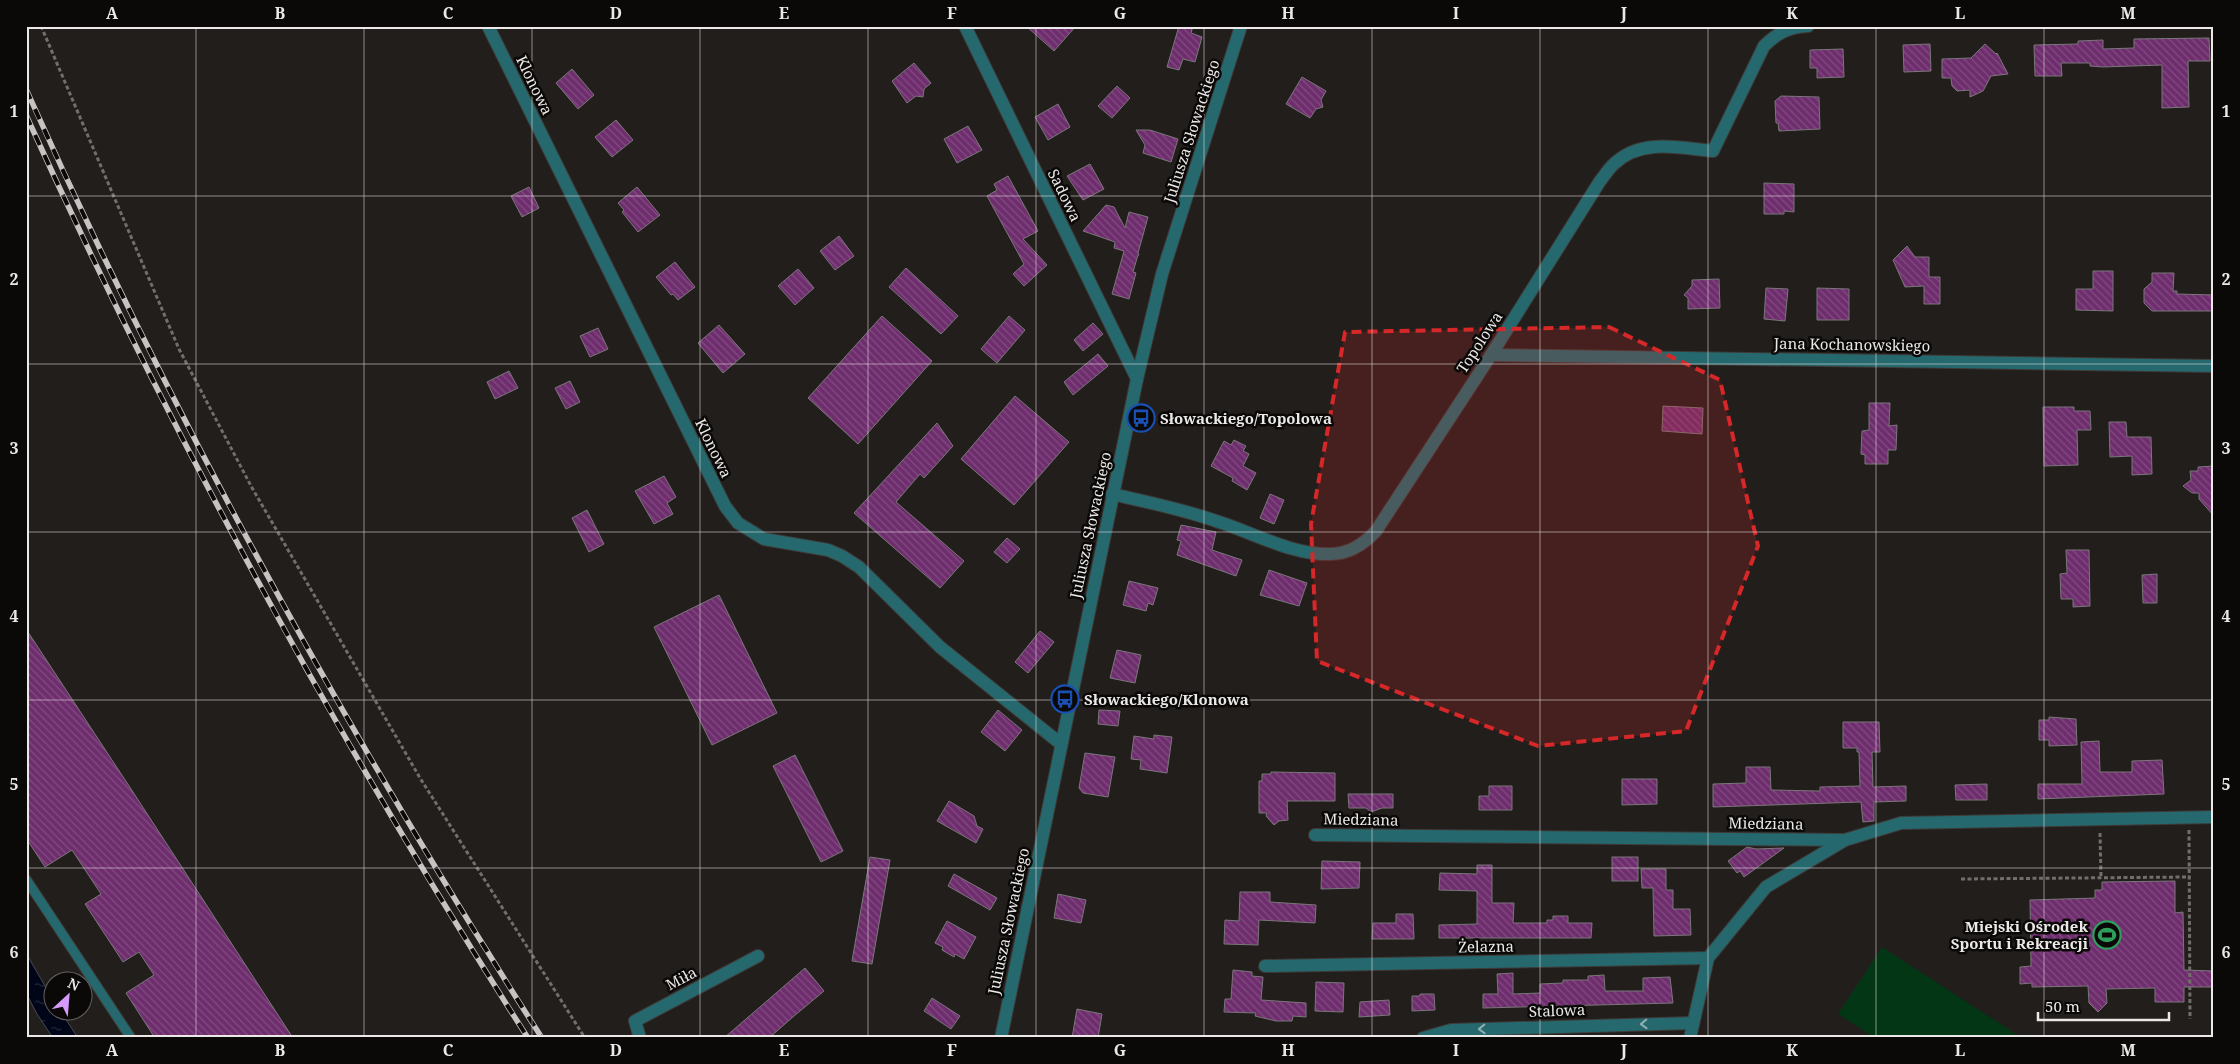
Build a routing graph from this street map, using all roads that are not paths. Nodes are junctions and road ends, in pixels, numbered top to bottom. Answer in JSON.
{"nodes":[{"id":1,"x":488,"y":26,"type":"edge"},
{"id":2,"x":965,"y":26,"type":"edge"},
{"id":3,"x":1242,"y":26,"type":"edge"},
{"id":4,"x":1808,"y":26,"type":"edge"},
{"id":5,"x":1491,"y":355,"type":"junction"},
{"id":6,"x":2214,"y":366,"type":"edge"},
{"id":7,"x":1136,"y":379,"type":"junction"},
{"id":8,"x":1112,"y":494,"type":"junction"},
{"id":9,"x":1061,"y":744,"type":"junction"},
{"id":10,"x":2214,"y":817,"type":"edge"},
{"id":11,"x":1316,"y":835,"type":"dead end"},
{"id":12,"x":1845,"y":840,"type":"junction"},
{"id":13,"x":26,"y":879,"type":"edge"},
{"id":14,"x":758,"y":956,"type":"dead end"},
{"id":15,"x":1708,"y":958,"type":"junction"},
{"id":16,"x":1265,"y":966,"type":"dead end"},
{"id":17,"x":1693,"y":1023,"type":"junction"},
{"id":18,"x":131,"y":1038,"type":"edge"},
{"id":19,"x":640,"y":1038,"type":"edge"},
{"id":20,"x":1001,"y":1038,"type":"edge"},
{"id":21,"x":1423,"y":1038,"type":"edge"},
{"id":22,"x":1690,"y":1038,"type":"edge"}],
"edges":[{"from":1,"to":9,"type":"street","name":"Klonowa"},
{"from":2,"to":7,"type":"street","name":"Sadowa"},
{"from":3,"to":7,"type":"street","name":"Juliusza Słowackiego"},
{"from":4,"to":5,"type":"street","name":"Topolowa"},
{"from":5,"to":6,"type":"street","name":"Jana Kochanowskiego"},
{"from":5,"to":8,"type":"street","name":"Topolowa"},
{"from":7,"to":8,"type":"street","name":"Juliusza Słowackiego"},
{"from":8,"to":9,"type":"street","name":"Juliusza Słowackiego"},
{"from":9,"to":20,"type":"street","name":"Juliusza Słowackiego"},
{"from":10,"to":12,"type":"street","name":"Miedziana"},
{"from":11,"to":12,"type":"street","name":"Miedziana"},
{"from":12,"to":15,"type":"street"},
{"from":13,"to":18,"type":"lane"},
{"from":14,"to":19,"type":"street","name":"Miła"},
{"from":15,"to":16,"type":"street","name":"Żelazna"},
{"from":15,"to":17,"type":"street"},
{"from":17,"to":21,"type":"street","name":"Stalowa","one_way":true},
{"from":17,"to":22,"type":"street"}]}
